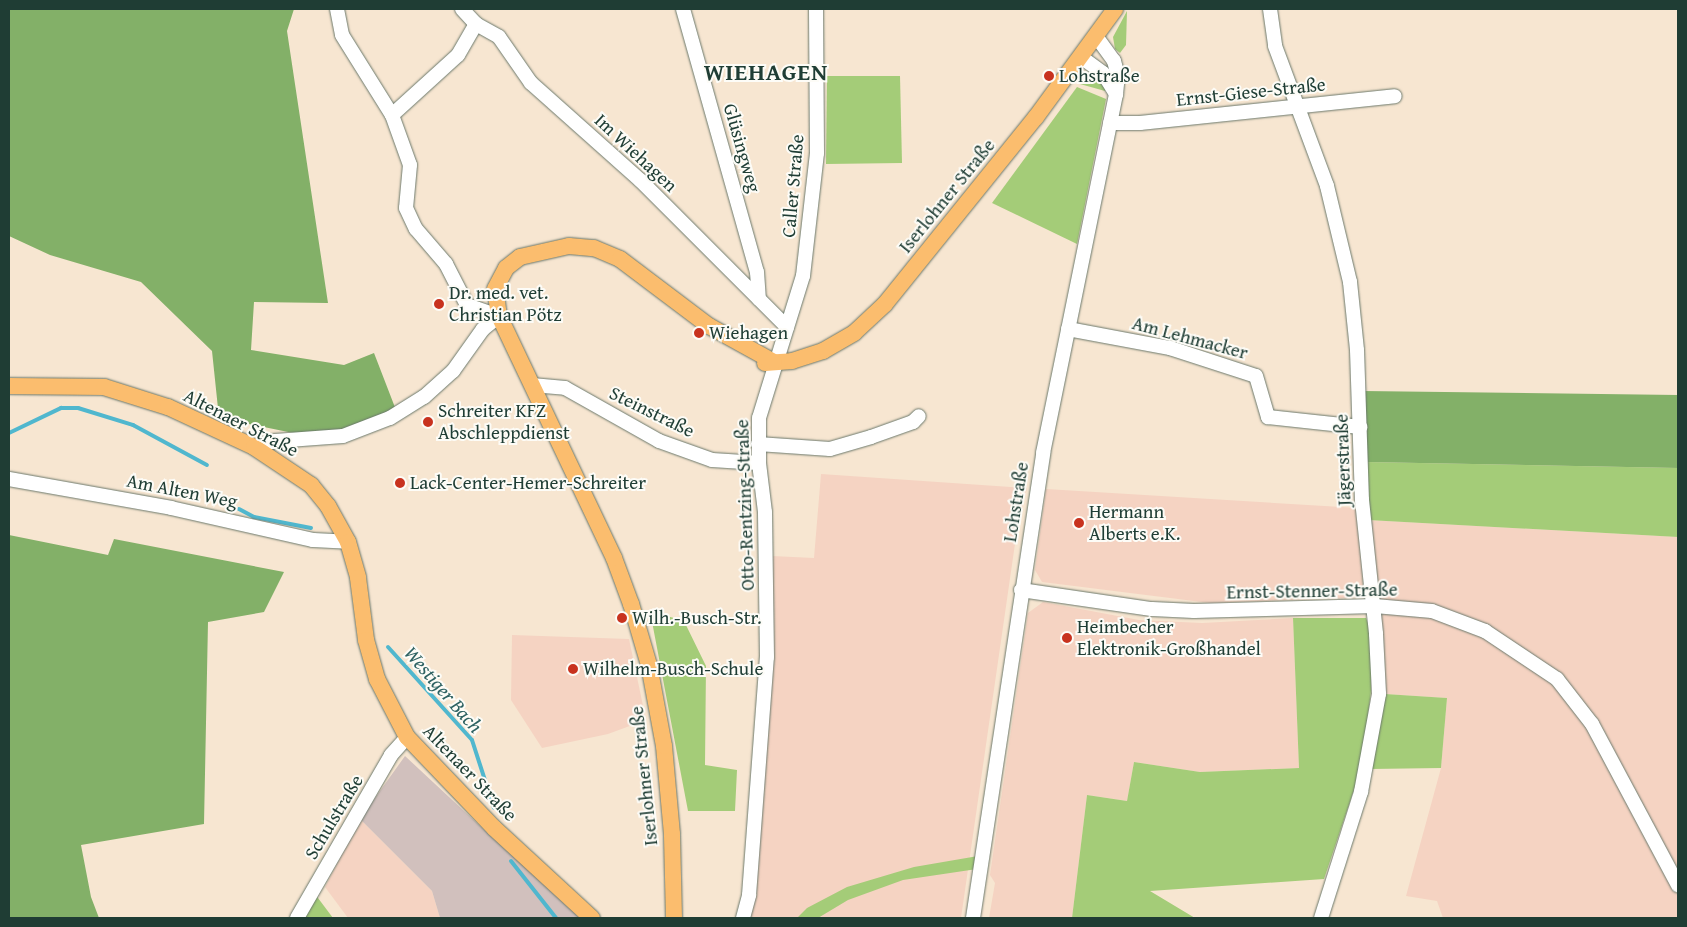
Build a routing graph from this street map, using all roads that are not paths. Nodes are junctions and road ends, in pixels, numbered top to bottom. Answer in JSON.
{"nodes":[{"id":1,"x":337,"y":9,"type":"edge"},
{"id":2,"x":462,"y":9,"type":"edge"},
{"id":3,"x":683,"y":9,"type":"edge"},
{"id":4,"x":816,"y":9,"type":"edge"},
{"id":5,"x":1115,"y":9,"type":"edge"},
{"id":6,"x":1270,"y":9,"type":"edge"},
{"id":7,"x":476,"y":24,"type":"junction"},
{"id":8,"x":1096,"y":36,"type":"junction"},
{"id":9,"x":1081,"y":57,"type":"junction"},
{"id":10,"x":1116,"y":94,"type":"junction"},
{"id":11,"x":1395,"y":96,"type":"dead end"},
{"id":12,"x":1299,"y":105,"type":"junction"},
{"id":13,"x":392,"y":115,"type":"junction"},
{"id":14,"x":1110,"y":123,"type":"junction"},
{"id":15,"x":759,"y":299,"type":"junction"},
{"id":16,"x":499,"y":316,"type":"junction"},
{"id":17,"x":787,"y":327,"type":"junction"},
{"id":18,"x":1068,"y":329,"type":"junction"},
{"id":19,"x":774,"y":362,"type":"junction"},
{"id":20,"x":532,"y":385,"type":"junction"},
{"id":21,"x":9,"y":386,"type":"edge"},
{"id":22,"x":919,"y":416,"type":"dead end"},
{"id":23,"x":1360,"y":427,"type":"junction"},
{"id":24,"x":758,"y":444,"type":"junction"},
{"id":25,"x":254,"y":447,"type":"junction"},
{"id":26,"x":759,"y":463,"type":"junction"},
{"id":27,"x":9,"y":479,"type":"edge"},
{"id":28,"x":348,"y":542,"type":"junction"},
{"id":29,"x":1021,"y":590,"type":"junction"},
{"id":30,"x":1375,"y":606,"type":"junction"},
{"id":31,"x":407,"y":738,"type":"junction"},
{"id":32,"x":1678,"y":885,"type":"edge"},
{"id":33,"x":1318,"y":917,"type":"edge"},
{"id":34,"x":297,"y":918,"type":"edge"},
{"id":35,"x":592,"y":918,"type":"edge"},
{"id":36,"x":674,"y":918,"type":"edge"},
{"id":37,"x":743,"y":918,"type":"edge"},
{"id":38,"x":973,"y":918,"type":"edge"}],
"edges":[{"from":1,"to":13,"type":"street"},
{"from":2,"to":7,"type":"street","name":"Im Wiehagen"},
{"from":3,"to":15,"type":"street","name":"Glüsingweg"},
{"from":4,"to":17,"type":"street","name":"Caller Straße"},
{"from":5,"to":8,"type":"main road","name":"Iserlohner Straße"},
{"from":6,"to":12,"type":"street","name":"Jägerstraße"},
{"from":7,"to":13,"type":"street"},
{"from":7,"to":15,"type":"street","name":"Im Wiehagen"},
{"from":8,"to":9,"type":"main road","name":"Iserlohner Straße"},
{"from":8,"to":10,"type":"street","name":"Lohstraße"},
{"from":9,"to":10,"type":"street"},
{"from":9,"to":19,"type":"main road","name":"Iserlohner Straße"},
{"from":10,"to":14,"type":"street","name":"Lohstraße"},
{"from":11,"to":12,"type":"street","name":"Ernst-Giese-Straße"},
{"from":12,"to":14,"type":"street","name":"Ernst-Giese-Straße"},
{"from":12,"to":23,"type":"street","name":"Jägerstraße"},
{"from":13,"to":16,"type":"street"},
{"from":14,"to":18,"type":"street","name":"Lohstraße"},
{"from":15,"to":17,"type":"street","name":"Im Wiehagen"},
{"from":16,"to":19,"type":"main road","name":"Iserlohner Straße"},
{"from":16,"to":20,"type":"main road","name":"Iserlohner Straße"},
{"from":16,"to":25,"type":"street"},
{"from":17,"to":19,"type":"street","name":"Caller Straße"},
{"from":18,"to":23,"type":"street","name":"Am Lehmacker"},
{"from":18,"to":29,"type":"street","name":"Lohstraße"},
{"from":19,"to":24,"type":"street","name":"Otto-Rentzing-Straße"},
{"from":20,"to":26,"type":"street","name":"Steinstraße"},
{"from":20,"to":36,"type":"main road","name":"Iserlohner Straße"},
{"from":21,"to":25,"type":"main road","name":"Altenaer Straße"},
{"from":22,"to":24,"type":"street"},
{"from":23,"to":30,"type":"street","name":"Jägerstraße"},
{"from":24,"to":26,"type":"street","name":"Otto-Rentzing-Straße"},
{"from":25,"to":28,"type":"main road","name":"Altenaer Straße"},
{"from":26,"to":37,"type":"street","name":"Otto-Rentzing-Straße"},
{"from":27,"to":28,"type":"street","name":"Am Alten Weg"},
{"from":28,"to":31,"type":"main road","name":"Altenaer Straße"},
{"from":29,"to":30,"type":"street","name":"Ernst-Stenner-Straße"},
{"from":29,"to":38,"type":"street","name":"Lohstraße"},
{"from":30,"to":32,"type":"street","name":"Ernst-Stenner-Straße"},
{"from":30,"to":33,"type":"street","name":"Jägerstraße"},
{"from":31,"to":34,"type":"street","name":"Schulstraße"},
{"from":31,"to":35,"type":"main road","name":"Altenaer Straße"}]}
